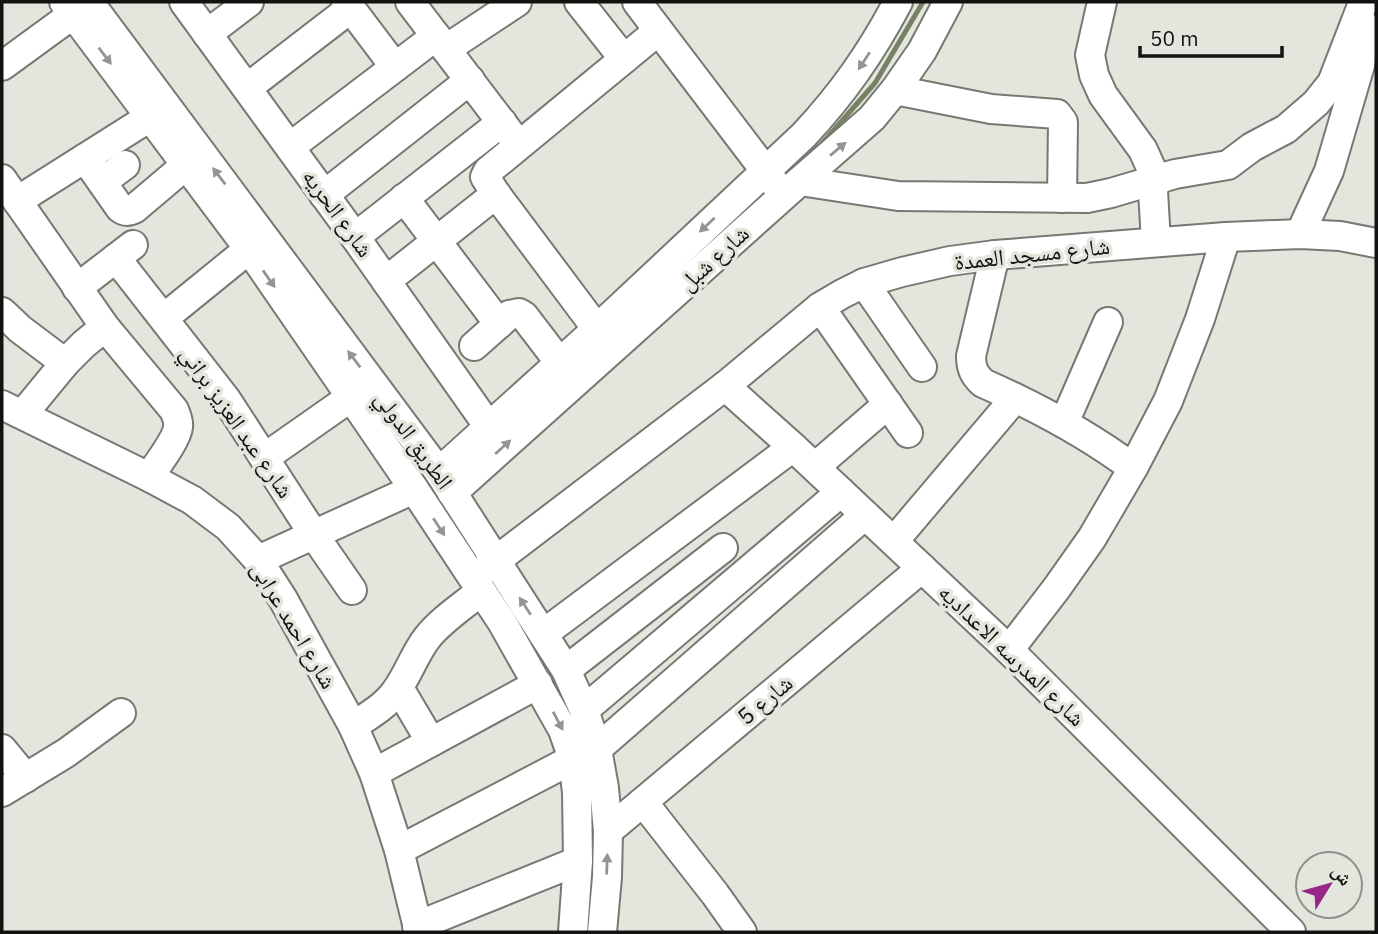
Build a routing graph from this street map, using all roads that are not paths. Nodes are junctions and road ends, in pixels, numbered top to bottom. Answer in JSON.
{"nodes":[{"id":1,"x":184,"y":2,"type":"edge"},
{"id":2,"x":249,"y":2,"type":"edge"},
{"id":3,"x":410,"y":2,"type":"edge"},
{"id":4,"x":579,"y":2,"type":"edge"},
{"id":5,"x":637,"y":2,"type":"edge"},
{"id":6,"x":898,"y":2,"type":"edge"},
{"id":7,"x":948,"y":2,"type":"edge"},
{"id":8,"x":1102,"y":2,"type":"edge"},
{"id":9,"x":1364,"y":2,"type":"edge"},
{"id":10,"x":79,"y":5,"type":"edge"},
{"id":11,"x":349,"y":5,"type":"edge"},
{"id":12,"x":504,"y":5,"type":"edge"},
{"id":13,"x":658,"y":31,"type":"junction"},
{"id":14,"x":207,"y":34,"type":"junction"},
{"id":15,"x":441,"y":42,"type":"junction"},
{"id":16,"x":624,"y":59,"type":"junction"},
{"id":17,"x":2,"y":66,"type":"edge"},
{"id":18,"x":395,"y":67,"type":"junction"},
{"id":19,"x":470,"y":80,"type":"junction"},
{"id":20,"x":247,"y":88,"type":"junction"},
{"id":21,"x":895,"y":90,"type":"junction"},
{"id":22,"x":150,"y":117,"type":"junction"},
{"id":23,"x":502,"y":122,"type":"junction"},
{"id":24,"x":519,"y":145,"type":"junction"},
{"id":25,"x":290,"y":148,"type":"junction"},
{"id":26,"x":85,"y":158,"type":"junction"},
{"id":27,"x":125,"y":165,"type":"dead end"},
{"id":28,"x":186,"y":165,"type":"junction"},
{"id":29,"x":765,"y":170,"type":"junction"},
{"id":30,"x":1156,"y":179,"type":"junction"},
{"id":31,"x":102,"y":182,"type":"junction"},
{"id":32,"x":6,"y":186,"type":"edge"},
{"id":33,"x":491,"y":187,"type":"junction"},
{"id":34,"x":792,"y":188,"type":"junction"},
{"id":35,"x":324,"y":195,"type":"junction"},
{"id":36,"x":404,"y":198,"type":"junction"},
{"id":37,"x":1062,"y":198,"type":"junction"},
{"id":38,"x":1300,"y":234,"type":"junction"},
{"id":39,"x":355,"y":237,"type":"junction"},
{"id":40,"x":1226,"y":237,"type":"junction"},
{"id":41,"x":437,"y":241,"type":"junction"},
{"id":42,"x":1156,"y":242,"type":"junction"},
{"id":43,"x":1376,"y":243,"type":"edge"},
{"id":44,"x":249,"y":250,"type":"junction"},
{"id":45,"x":995,"y":255,"type":"junction"},
{"id":46,"x":386,"y":281,"type":"junction"},
{"id":47,"x":864,"y":283,"type":"junction"},
{"id":48,"x":78,"y":288,"type":"junction"},
{"id":49,"x":820,"y":307,"type":"junction"},
{"id":50,"x":2,"y":312,"type":"edge"},
{"id":51,"x":164,"y":318,"type":"junction"},
{"id":52,"x":1108,"y":322,"type":"dead end"},
{"id":53,"x":499,"y":324,"type":"junction"},
{"id":54,"x":105,"y":327,"type":"junction"},
{"id":55,"x":597,"y":329,"type":"junction"},
{"id":56,"x":474,"y":346,"type":"dead end"},
{"id":57,"x":65,"y":363,"type":"junction"},
{"id":58,"x":560,"y":363,"type":"junction"},
{"id":59,"x":922,"y":367,"type":"dead end"},
{"id":60,"x":725,"y":386,"type":"junction"},
{"id":61,"x":351,"y":397,"type":"junction"},
{"id":62,"x":1015,"y":398,"type":"junction"},
{"id":63,"x":888,"y":404,"type":"junction"},
{"id":64,"x":12,"y":410,"type":"edge"},
{"id":65,"x":1064,"y":422,"type":"junction"},
{"id":66,"x":489,"y":427,"type":"junction"},
{"id":67,"x":908,"y":433,"type":"dead end"},
{"id":68,"x":793,"y":447,"type":"junction"},
{"id":69,"x":264,"y":458,"type":"junction"},
{"id":70,"x":814,"y":467,"type":"junction"},
{"id":71,"x":1133,"y":468,"type":"junction"},
{"id":72,"x":149,"y":477,"type":"junction"},
{"id":73,"x":446,"y":483,"type":"junction"},
{"id":74,"x":414,"y":489,"type":"junction"},
{"id":75,"x":841,"y":492,"type":"junction"},
{"id":76,"x":865,"y":515,"type":"junction"},
{"id":77,"x":314,"y":535,"type":"junction"},
{"id":78,"x":894,"y":541,"type":"junction"},
{"id":79,"x":723,"y":548,"type":"dead end"},
{"id":80,"x":258,"y":560,"type":"junction"},
{"id":81,"x":496,"y":562,"type":"junction"},
{"id":82,"x":922,"y":568,"type":"junction"},
{"id":83,"x":477,"y":584,"type":"junction"},
{"id":84,"x":352,"y":590,"type":"dead end"},
{"id":85,"x":543,"y":634,"type":"junction"},
{"id":86,"x":1009,"y":650,"type":"junction"},
{"id":87,"x":566,"y":670,"type":"junction"},
{"id":88,"x":538,"y":684,"type":"junction"},
{"id":89,"x":399,"y":688,"type":"junction"},
{"id":90,"x":584,"y":710,"type":"junction"},
{"id":91,"x":121,"y":713,"type":"dead end"},
{"id":92,"x":353,"y":726,"type":"junction"},
{"id":93,"x":431,"y":742,"type":"junction"},
{"id":94,"x":2,"y":749,"type":"edge"},
{"id":95,"x":585,"y":754,"type":"junction"},
{"id":96,"x":374,"y":773,"type":"junction"},
{"id":97,"x":26,"y":778,"type":"junction"},
{"id":98,"x":2,"y":792,"type":"edge"},
{"id":99,"x":643,"y":802,"type":"junction"},
{"id":100,"x":608,"y":831,"type":"junction"},
{"id":101,"x":399,"y":850,"type":"junction"},
{"id":102,"x":578,"y":861,"type":"junction"},
{"id":103,"x":418,"y":929,"type":"edge"},
{"id":104,"x":573,"y":932,"type":"edge"},
{"id":105,"x":602,"y":932,"type":"edge"},
{"id":106,"x":742,"y":932,"type":"edge"},
{"id":107,"x":1292,"y":932,"type":"edge"}],
"edges":[{"from":1,"to":14,"type":"street","name":"شارع الحريه"},
{"from":2,"to":14,"type":"street"},
{"from":3,"to":15,"type":"street"},
{"from":4,"to":16,"type":"street"},
{"from":5,"to":13,"type":"street"},
{"from":6,"to":29,"type":"street","name":"شارع شبل","one_way":true},
{"from":7,"to":21,"type":"street","name":"شارع شبل"},
{"from":8,"to":30,"type":"street"},
{"from":9,"to":30,"type":"street"},
{"from":9,"to":38,"type":"street"},
{"from":10,"to":17,"type":"street"},
{"from":10,"to":22,"type":"street","name":"الطريق الدولي","one_way":true},
{"from":73,"to":10,"type":"street","name":"الطريق الدولي","one_way":true},
{"from":11,"to":18,"type":"street"},
{"from":11,"to":20,"type":"street"},
{"from":12,"to":15,"type":"street"},
{"from":13,"to":16,"type":"street"},
{"from":13,"to":29,"type":"street"},
{"from":14,"to":20,"type":"street","name":"شارع الحريه"},
{"from":15,"to":18,"type":"street"},
{"from":15,"to":19,"type":"street"},
{"from":16,"to":24,"type":"street"},
{"from":18,"to":25,"type":"street"},
{"from":19,"to":23,"type":"street"},
{"from":19,"to":35,"type":"street"},
{"from":20,"to":25,"type":"street","name":"شارع الحريه"},
{"from":34,"to":21,"type":"street","name":"شارع شبل","one_way":true},
{"from":21,"to":37,"type":"street"},
{"from":22,"to":26,"type":"street"},
{"from":22,"to":28,"type":"street","name":"الطريق الدولي"},
{"from":23,"to":24,"type":"street"},
{"from":23,"to":36,"type":"street"},
{"from":24,"to":33,"type":"street"},
{"from":25,"to":35,"type":"street","name":"شارع الحريه"},
{"from":26,"to":31,"type":"street"},
{"from":26,"to":32,"type":"street"},
{"from":27,"to":31,"type":"street"},
{"from":28,"to":31,"type":"street"},
{"from":28,"to":44,"type":"street","name":"الطريق الدولي"},
{"from":29,"to":34,"type":"street"},
{"from":29,"to":55,"type":"street","name":"شارع شبل","one_way":true},
{"from":30,"to":37,"type":"street"},
{"from":30,"to":42,"type":"street"},
{"from":32,"to":48,"type":"street"},
{"from":33,"to":41,"type":"street"},
{"from":33,"to":55,"type":"street"},
{"from":34,"to":37,"type":"street"},
{"from":73,"to":34,"type":"street","name":"شارع شبل","one_way":true},
{"from":35,"to":39,"type":"street","name":"شارع الحريه"},
{"from":36,"to":39,"type":"street"},
{"from":36,"to":41,"type":"street"},
{"from":38,"to":40,"type":"street","name":"شارع مسجد العمدة"},
{"from":38,"to":43,"type":"street","name":"شارع مسجد العمدة"},
{"from":39,"to":46,"type":"street","name":"شارع الحريه"},
{"from":40,"to":42,"type":"street","name":"شارع مسجد العمدة"},
{"from":40,"to":71,"type":"street"},
{"from":41,"to":46,"type":"street"},
{"from":41,"to":53,"type":"street"},
{"from":42,"to":45,"type":"street","name":"شارع مسجد العمدة"},
{"from":44,"to":51,"type":"street"},
{"from":44,"to":61,"type":"street","name":"الطريق الدولي","one_way":true},
{"from":45,"to":47,"type":"street","name":"شارع مسجد العمدة"},
{"from":45,"to":62,"type":"street"},
{"from":46,"to":66,"type":"street","name":"شارع الحريه"},
{"from":47,"to":49,"type":"street","name":"شارع مسجد العمدة"},
{"from":47,"to":59,"type":"street"},
{"from":48,"to":51,"type":"street","name":"شارع عبد العزيز براني"},
{"from":48,"to":54,"type":"street"},
{"from":49,"to":60,"type":"street","name":"شارع مسجد العمدة"},
{"from":49,"to":63,"type":"street"},
{"from":50,"to":57,"type":"street"},
{"from":51,"to":69,"type":"street","name":"شارع عبد العزيز براني"},
{"from":52,"to":65,"type":"street"},
{"from":53,"to":56,"type":"street"},
{"from":53,"to":58,"type":"street"},
{"from":54,"to":57,"type":"street"},
{"from":54,"to":72,"type":"street"},
{"from":55,"to":58,"type":"street","name":"شارع شبل"},
{"from":57,"to":64,"type":"street"},
{"from":58,"to":66,"type":"street","name":"شارع شبل"},
{"from":60,"to":68,"type":"street","name":"شارع المدرسه الاعداديه"},
{"from":60,"to":81,"type":"street","name":"شارع مسجد العمدة"},
{"from":61,"to":69,"type":"street"},
{"from":61,"to":74,"type":"street","name":"الطريق الدولي"},
{"from":62,"to":65,"type":"street"},
{"from":62,"to":78,"type":"street"},
{"from":63,"to":67,"type":"street"},
{"from":63,"to":70,"type":"street"},
{"from":64,"to":72,"type":"street","name":"شارع احمد عرابى"},
{"from":65,"to":71,"type":"street"},
{"from":66,"to":73,"type":"street","name":"شارع شبل"},
{"from":68,"to":70,"type":"street","name":"شارع المدرسه الاعداديه"},
{"from":68,"to":85,"type":"street"},
{"from":69,"to":77,"type":"street","name":"شارع عبد العزيز براني"},
{"from":70,"to":75,"type":"street","name":"شارع المدرسه الاعداديه"},
{"from":71,"to":86,"type":"street"},
{"from":72,"to":80,"type":"street","name":"شارع احمد عرابى"},
{"from":73,"to":81,"type":"street","name":"الطريق الدولي"},
{"from":74,"to":77,"type":"street"},
{"from":74,"to":83,"type":"street","name":"الطريق الدولي","one_way":true},
{"from":75,"to":76,"type":"street","name":"شارع المدرسه الاعداديه"},
{"from":75,"to":90,"type":"street"},
{"from":76,"to":78,"type":"street","name":"شارع المدرسه الاعداديه"},
{"from":76,"to":95,"type":"street"},
{"from":77,"to":80,"type":"street"},
{"from":77,"to":84,"type":"street","name":"شارع عبد العزيز براني"},
{"from":78,"to":82,"type":"street","name":"شارع المدرسه الاعداديه"},
{"from":79,"to":87,"type":"street"},
{"from":80,"to":92,"type":"street","name":"شارع احمد عرابى"},
{"from":81,"to":83,"type":"street","name":"شارع مسجد العمدة"},
{"from":85,"to":81,"type":"street","name":"الطريق الدولي","one_way":true},
{"from":82,"to":86,"type":"street","name":"شارع المدرسه الاعداديه"},
{"from":82,"to":99,"type":"street","name":"شارع 5"},
{"from":83,"to":88,"type":"street","name":"الطريق الدولي"},
{"from":83,"to":89,"type":"street","name":"شارع مسجد العمدة"},
{"from":85,"to":87,"type":"street","name":"الطريق الدولي"},
{"from":86,"to":107,"type":"street","name":"شارع المدرسه الاعداديه"},
{"from":87,"to":90,"type":"street","name":"الطريق الدولي"},
{"from":88,"to":93,"type":"street"},
{"from":88,"to":95,"type":"street","name":"الطريق الدولي","one_way":true},
{"from":89,"to":92,"type":"street","name":"شارع مسجد العمدة"},
{"from":89,"to":93,"type":"street"},
{"from":90,"to":95,"type":"street","name":"الطريق الدولي"},
{"from":91,"to":97,"type":"street"},
{"from":92,"to":96,"type":"street","name":"شارع احمد عرابى"},
{"from":93,"to":96,"type":"street"},
{"from":94,"to":97,"type":"street"},
{"from":95,"to":100,"type":"street","name":"الطريق الدولي"},
{"from":95,"to":101,"type":"street"},
{"from":95,"to":102,"type":"street","name":"الطريق الدولي"},
{"from":96,"to":101,"type":"street","name":"شارع احمد عرابى"},
{"from":97,"to":98,"type":"street"},
{"from":99,"to":100,"type":"street","name":"شارع 5"},
{"from":99,"to":106,"type":"street"},
{"from":105,"to":100,"type":"street","name":"الطريق الدولي","one_way":true},
{"from":101,"to":103,"type":"street","name":"شارع احمد عرابى"},
{"from":102,"to":103,"type":"street"},
{"from":102,"to":104,"type":"street","name":"الطريق الدولي"}]}
